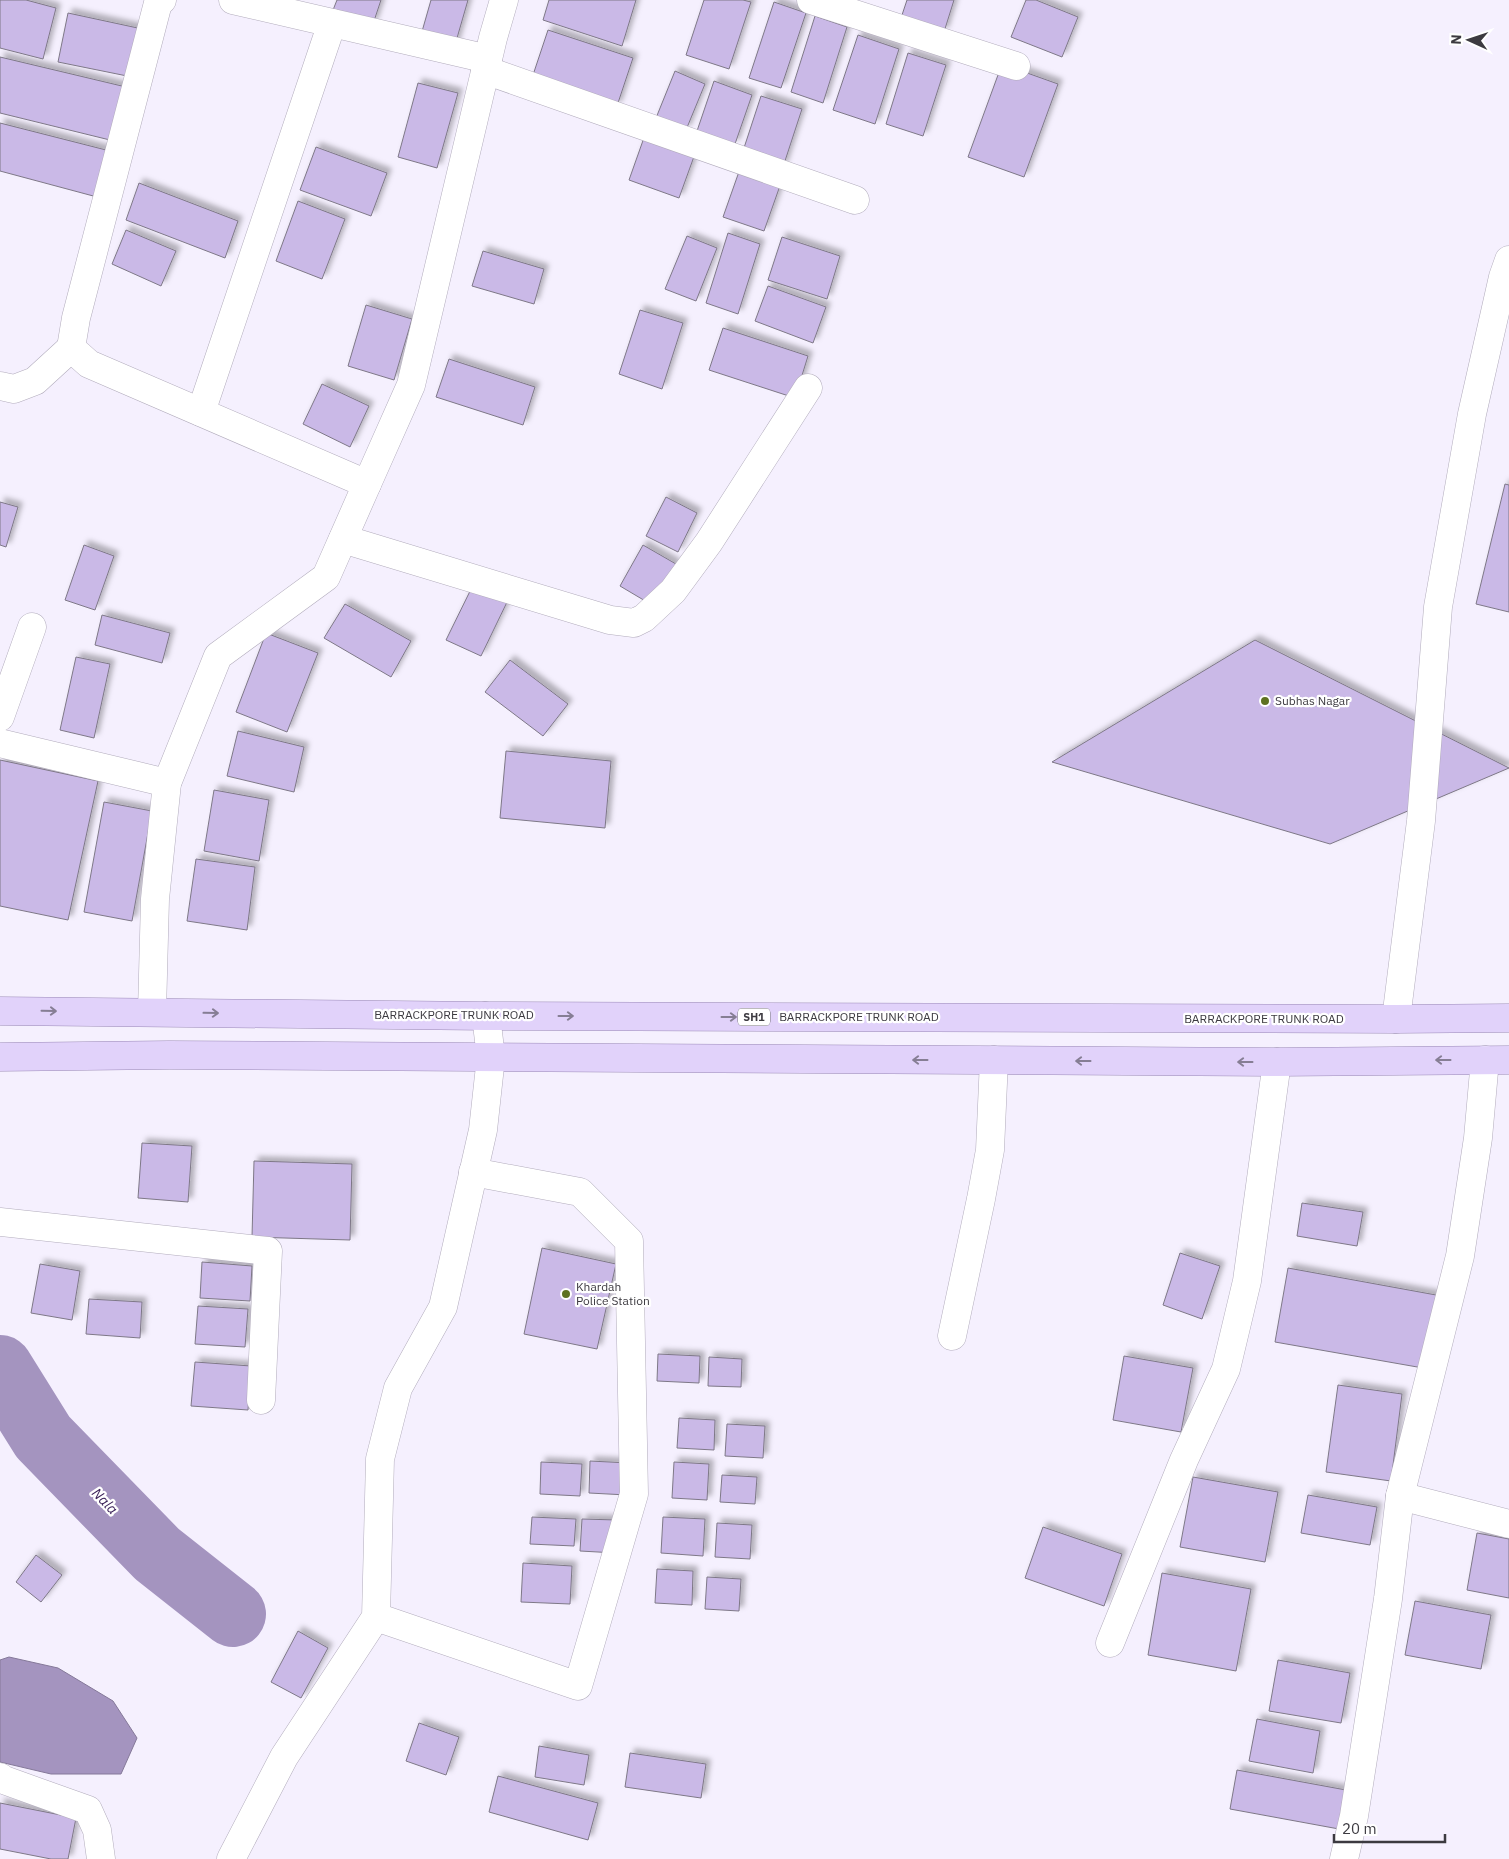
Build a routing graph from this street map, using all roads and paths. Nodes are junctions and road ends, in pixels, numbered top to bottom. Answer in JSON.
{"nodes":[{"id":1,"x":162,"y":0,"type":"edge"},
{"id":2,"x":232,"y":0,"type":"edge"},
{"id":3,"x":504,"y":0,"type":"edge"},
{"id":4,"x":811,"y":0,"type":"edge"},
{"id":5,"x":332,"y":23,"type":"junction"},
{"id":6,"x":486,"y":64,"type":"junction"},
{"id":7,"x":1016,"y":66,"type":"dead end"},
{"id":8,"x":855,"y":200,"type":"dead end"},
{"id":9,"x":1509,"y":260,"type":"edge"},
{"id":10,"x":71,"y":348,"type":"junction"},
{"id":11,"x":0,"y":386,"type":"edge"},
{"id":12,"x":808,"y":388,"type":"dead end"},
{"id":13,"x":201,"y":412,"type":"junction"},
{"id":14,"x":368,"y":484,"type":"junction"},
{"id":15,"x":343,"y":539,"type":"junction"},
{"id":16,"x":32,"y":627,"type":"dead end"},
{"id":17,"x":0,"y":717,"type":"edge"},
{"id":18,"x":0,"y":743,"type":"edge"},
{"id":19,"x":167,"y":783,"type":"junction"},
{"id":20,"x":0,"y":1011,"type":"edge"},
{"id":21,"x":152,"y":1012,"type":"junction"},
{"id":22,"x":486,"y":1016,"type":"junction"},
{"id":23,"x":1509,"y":1018,"type":"edge"},
{"id":24,"x":1396,"y":1020,"type":"junction"},
{"id":25,"x":0,"y":1057,"type":"edge"},
{"id":26,"x":491,"y":1058,"type":"junction"},
{"id":27,"x":994,"y":1060,"type":"junction"},
{"id":28,"x":1497,"y":1060,"type":"edge"},
{"id":29,"x":1277,"y":1062,"type":"junction"},
{"id":30,"x":473,"y":1172,"type":"junction"},
{"id":31,"x":0,"y":1222,"type":"edge"},
{"id":32,"x":952,"y":1336,"type":"dead end"},
{"id":33,"x":261,"y":1400,"type":"dead end"},
{"id":34,"x":1400,"y":1496,"type":"junction"},
{"id":35,"x":1509,"y":1524,"type":"edge"},
{"id":36,"x":376,"y":1617,"type":"junction"},
{"id":37,"x":1110,"y":1643,"type":"dead end"},
{"id":38,"x":0,"y":1777,"type":"edge"},
{"id":39,"x":101,"y":1859,"type":"edge"},
{"id":40,"x":231,"y":1859,"type":"edge"},
{"id":41,"x":1344,"y":1859,"type":"edge"}],
"edges":[{"from":1,"to":10,"type":"street"},
{"from":2,"to":5,"type":"street"},
{"from":3,"to":6,"type":"street"},
{"from":4,"to":7,"type":"street"},
{"from":5,"to":6,"type":"street"},
{"from":5,"to":13,"type":"street"},
{"from":6,"to":8,"type":"street"},
{"from":6,"to":14,"type":"street"},
{"from":9,"to":24,"type":"street"},
{"from":10,"to":11,"type":"street"},
{"from":10,"to":13,"type":"street"},
{"from":12,"to":15,"type":"street"},
{"from":13,"to":14,"type":"street"},
{"from":14,"to":15,"type":"street"},
{"from":15,"to":19,"type":"street"},
{"from":16,"to":17,"type":"street"},
{"from":18,"to":19,"type":"street"},
{"from":19,"to":21,"type":"street"},
{"from":20,"to":21,"type":"main road","name":"BARRACKPORE TRUNK ROAD","number":"SH1","one_way":true},
{"from":21,"to":22,"type":"main road","name":"BARRACKPORE TRUNK ROAD","number":"SH1","one_way":true},
{"from":22,"to":24,"type":"main road","name":"BARRACKPORE TRUNK ROAD","number":"SH1","one_way":true},
{"from":22,"to":26,"type":"street"},
{"from":23,"to":24,"type":"main road","name":"BARRACKPORE TRUNK ROAD","number":"SH1"},
{"from":25,"to":26,"type":"main road"},
{"from":27,"to":26,"type":"main road","one_way":true},
{"from":26,"to":30,"type":"street"},
{"from":29,"to":27,"type":"main road","one_way":true},
{"from":27,"to":32,"type":"street"},
{"from":28,"to":29,"type":"main road","one_way":true},
{"from":28,"to":34,"type":"street"},
{"from":29,"to":37,"type":"street"},
{"from":30,"to":36,"type":"street"},
{"from":30,"to":36,"type":"street"},
{"from":31,"to":33,"type":"street"},
{"from":34,"to":35,"type":"street"},
{"from":34,"to":41,"type":"street"},
{"from":36,"to":40,"type":"street"},
{"from":38,"to":39,"type":"street"}]}
